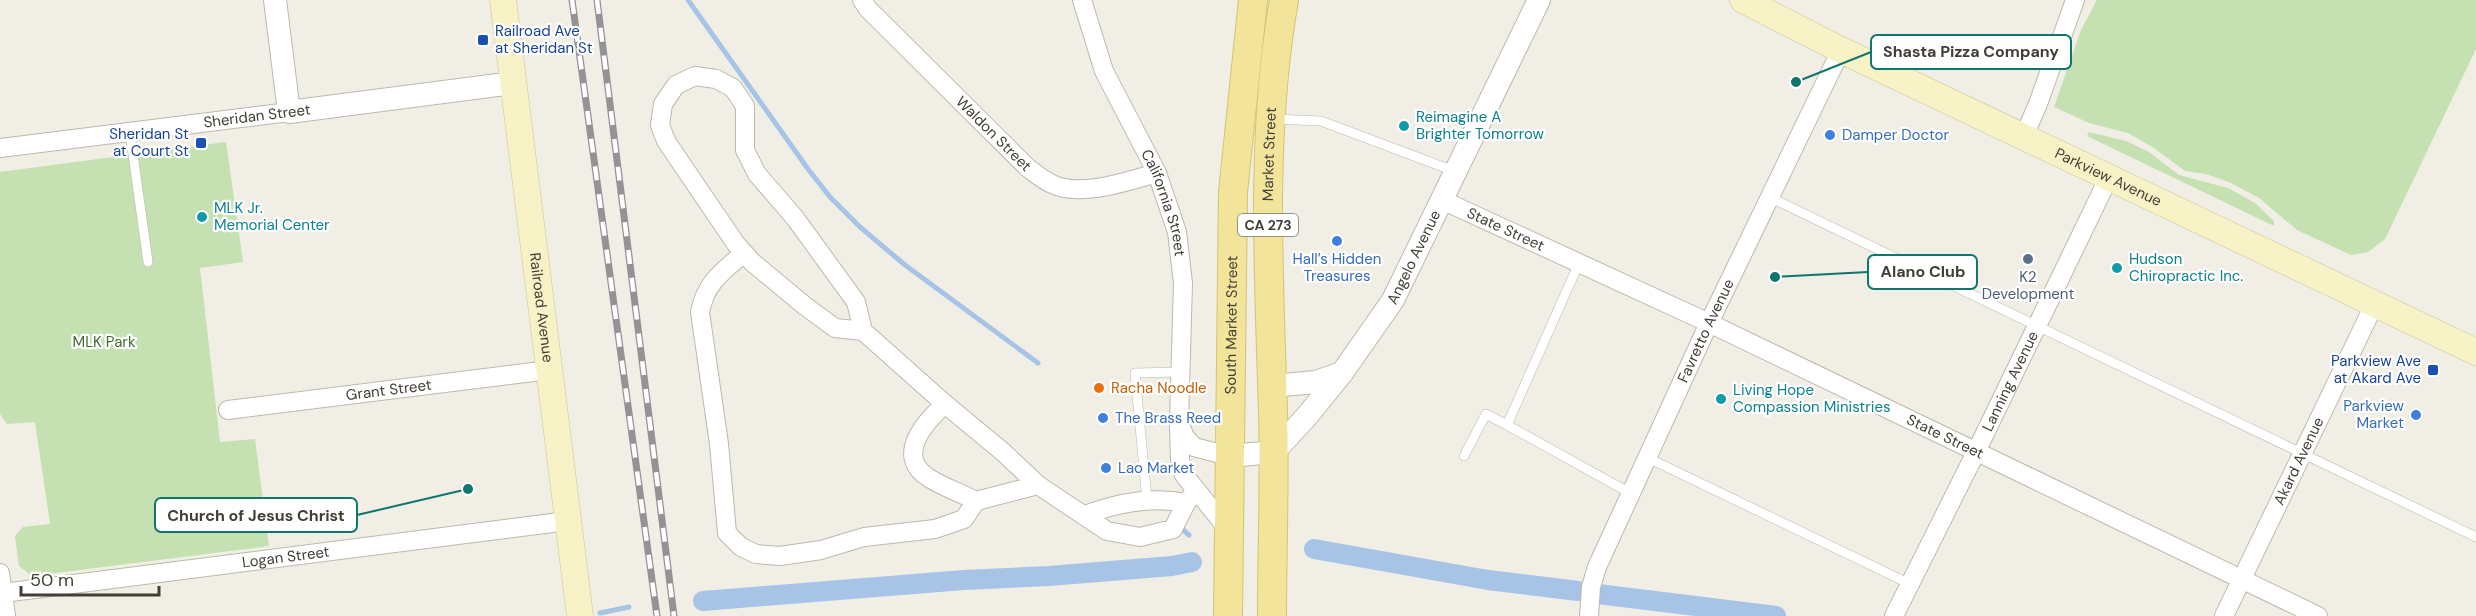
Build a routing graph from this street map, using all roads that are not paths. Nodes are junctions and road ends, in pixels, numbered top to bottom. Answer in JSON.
{"nodes":[{"id":1,"x":275,"y":0,"type":"edge"},
{"id":2,"x":503,"y":0,"type":"edge"},
{"id":3,"x":862,"y":0,"type":"edge"},
{"id":4,"x":1082,"y":0,"type":"edge"},
{"id":5,"x":1253,"y":0,"type":"edge"},
{"id":6,"x":1284,"y":0,"type":"edge"},
{"id":7,"x":1539,"y":0,"type":"edge"},
{"id":8,"x":1743,"y":0,"type":"edge"},
{"id":9,"x":2075,"y":0,"type":"edge"},
{"id":10,"x":1841,"y":50,"type":"junction"},
{"id":11,"x":513,"y":83,"type":"junction"},
{"id":12,"x":289,"y":112,"type":"junction"},
{"id":13,"x":1271,"y":118,"type":"junction"},
{"id":14,"x":130,"y":132,"type":"junction"},
{"id":15,"x":2024,"y":136,"type":"junction"},
{"id":16,"x":0,"y":148,"type":"edge"},
{"id":17,"x":1456,"y":172,"type":"junction"},
{"id":18,"x":1157,"y":173,"type":"junction"},
{"id":19,"x":2109,"y":177,"type":"junction"},
{"id":20,"x":1769,"y":197,"type":"junction"},
{"id":21,"x":1442,"y":200,"type":"junction"},
{"id":22,"x":744,"y":253,"type":"junction"},
{"id":23,"x":148,"y":262,"type":"dead end"},
{"id":24,"x":1579,"y":263,"type":"junction"},
{"id":25,"x":2374,"y":305,"type":"junction"},
{"id":26,"x":1709,"y":323,"type":"junction"},
{"id":27,"x":2037,"y":327,"type":"junction"},
{"id":28,"x":863,"y":331,"type":"junction"},
{"id":29,"x":2476,"y":352,"type":"edge"},
{"id":30,"x":549,"y":370,"type":"junction"},
{"id":31,"x":1180,"y":372,"type":"junction"},
{"id":32,"x":1342,"y":373,"type":"junction"},
{"id":33,"x":1272,"y":386,"type":"junction"},
{"id":34,"x":945,"y":405,"type":"junction"},
{"id":35,"x":228,"y":410,"type":"dead end"},
{"id":36,"x":1179,"y":422,"type":"junction"},
{"id":37,"x":1507,"y":425,"type":"junction"},
{"id":38,"x":1274,"y":452,"type":"junction"},
{"id":39,"x":1976,"y":452,"type":"junction"},
{"id":40,"x":2303,"y":454,"type":"junction"},
{"id":41,"x":1229,"y":456,"type":"junction"},
{"id":42,"x":1464,"y":456,"type":"dead end"},
{"id":43,"x":1646,"y":457,"type":"junction"},
{"id":44,"x":1038,"y":485,"type":"junction"},
{"id":45,"x":1630,"y":493,"type":"junction"},
{"id":46,"x":1191,"y":496,"type":"junction"},
{"id":47,"x":1147,"y":500,"type":"junction"},
{"id":48,"x":976,"y":501,"type":"junction"},
{"id":49,"x":1084,"y":515,"type":"junction"},
{"id":50,"x":568,"y":521,"type":"junction"},
{"id":51,"x":1228,"y":529,"type":"junction"},
{"id":52,"x":2476,"y":537,"type":"edge"},
{"id":53,"x":0,"y":573,"type":"edge"},
{"id":54,"x":2241,"y":579,"type":"junction"},
{"id":55,"x":1910,"y":584,"type":"junction"},
{"id":56,"x":3,"y":593,"type":"junction"},
{"id":57,"x":1590,"y":601,"type":"edge"},
{"id":58,"x":6,"y":616,"type":"edge"},
{"id":59,"x":580,"y":616,"type":"edge"},
{"id":60,"x":1228,"y":616,"type":"edge"},
{"id":61,"x":1272,"y":616,"type":"edge"},
{"id":62,"x":1894,"y":616,"type":"edge"},
{"id":63,"x":2224,"y":616,"type":"edge"},
{"id":64,"x":2318,"y":616,"type":"edge"}],
"edges":[{"from":1,"to":12,"type":"street"},
{"from":2,"to":11,"type":"main road","name":"Railroad Avenue"},
{"from":3,"to":18,"type":"street","name":"Waldon Street"},
{"from":4,"to":18,"type":"street","name":"California Street"},
{"from":5,"to":41,"type":"main road","name":"South Market Street","number":"CA 273"},
{"from":6,"to":13,"type":"main road","name":"Market Street","number":"CA 273"},
{"from":7,"to":17,"type":"street","name":"Angelo Avenue"},
{"from":8,"to":10,"type":"main road","name":"Parkview Avenue"},
{"from":9,"to":15,"type":"street"},
{"from":10,"to":15,"type":"main road","name":"Parkview Avenue"},
{"from":10,"to":20,"type":"street","name":"Favretto Avenue"},
{"from":11,"to":12,"type":"street","name":"Sheridan Street"},
{"from":11,"to":30,"type":"main road","name":"Railroad Avenue"},
{"from":12,"to":14,"type":"street","name":"Sheridan Street"},
{"from":13,"to":17,"type":"lane"},
{"from":13,"to":33,"type":"main road","name":"Market Street","number":"CA 273"},
{"from":14,"to":16,"type":"street","name":"Sheridan Street"},
{"from":14,"to":23,"type":"lane"},
{"from":15,"to":19,"type":"main road","name":"Parkview Avenue"},
{"from":17,"to":21,"type":"street","name":"Angelo Avenue"},
{"from":18,"to":31,"type":"street","name":"California Street"},
{"from":19,"to":25,"type":"main road","name":"Parkview Avenue"},
{"from":19,"to":27,"type":"street","name":"Lanning Avenue"},
{"from":20,"to":26,"type":"street","name":"Favretto Avenue"},
{"from":20,"to":27,"type":"lane"},
{"from":21,"to":24,"type":"street","name":"State Street"},
{"from":21,"to":32,"type":"street","name":"Angelo Avenue"},
{"from":22,"to":28,"type":"street"},
{"from":22,"to":28,"type":"street"},
{"from":22,"to":48,"type":"street"},
{"from":24,"to":26,"type":"street","name":"State Street"},
{"from":24,"to":37,"type":"lane"},
{"from":25,"to":29,"type":"main road","name":"Parkview Avenue"},
{"from":25,"to":40,"type":"street","name":"Akard Avenue"},
{"from":26,"to":39,"type":"street","name":"State Street"},
{"from":26,"to":43,"type":"street","name":"Favretto Avenue"},
{"from":27,"to":39,"type":"street","name":"Lanning Avenue"},
{"from":27,"to":40,"type":"lane"},
{"from":28,"to":34,"type":"street"},
{"from":30,"to":35,"type":"street","name":"Grant Street"},
{"from":30,"to":50,"type":"main road","name":"Railroad Avenue"},
{"from":31,"to":36,"type":"street","name":"California Street"},
{"from":31,"to":47,"type":"lane"},
{"from":32,"to":33,"type":"street"},
{"from":32,"to":38,"type":"street","name":"Angelo Avenue"},
{"from":33,"to":38,"type":"main road","name":"Market Street","number":"CA 273"},
{"from":34,"to":44,"type":"street"},
{"from":34,"to":48,"type":"street"},
{"from":36,"to":41,"type":"street"},
{"from":36,"to":46,"type":"street","name":"California Street"},
{"from":37,"to":42,"type":"lane"},
{"from":37,"to":45,"type":"lane"},
{"from":38,"to":41,"type":"street"},
{"from":38,"to":61,"type":"main road","number":"CA 273"},
{"from":39,"to":54,"type":"street","name":"State Street"},
{"from":39,"to":55,"type":"street","name":"Lanning Avenue"},
{"from":40,"to":52,"type":"lane"},
{"from":40,"to":54,"type":"street","name":"Akard Avenue"},
{"from":41,"to":51,"type":"main road","name":"South Market Street","number":"CA 273"},
{"from":43,"to":45,"type":"street","name":"Favretto Avenue"},
{"from":43,"to":55,"type":"lane"},
{"from":44,"to":48,"type":"street"},
{"from":44,"to":49,"type":"street"},
{"from":45,"to":57,"type":"street","name":"Favretto Avenue"},
{"from":46,"to":47,"type":"street"},
{"from":46,"to":49,"type":"street"},
{"from":46,"to":51,"type":"street","name":"California Street"},
{"from":47,"to":49,"type":"street"},
{"from":50,"to":56,"type":"street","name":"Logan Street"},
{"from":50,"to":59,"type":"main road","name":"Railroad Avenue"},
{"from":51,"to":60,"type":"main road","name":"South Market Street","number":"CA 273"},
{"from":53,"to":56,"type":"street"},
{"from":54,"to":63,"type":"street","name":"Akard Avenue"},
{"from":54,"to":64,"type":"street","name":"State Street"},
{"from":55,"to":62,"type":"street","name":"Lanning Avenue"},
{"from":56,"to":58,"type":"street"}]}
